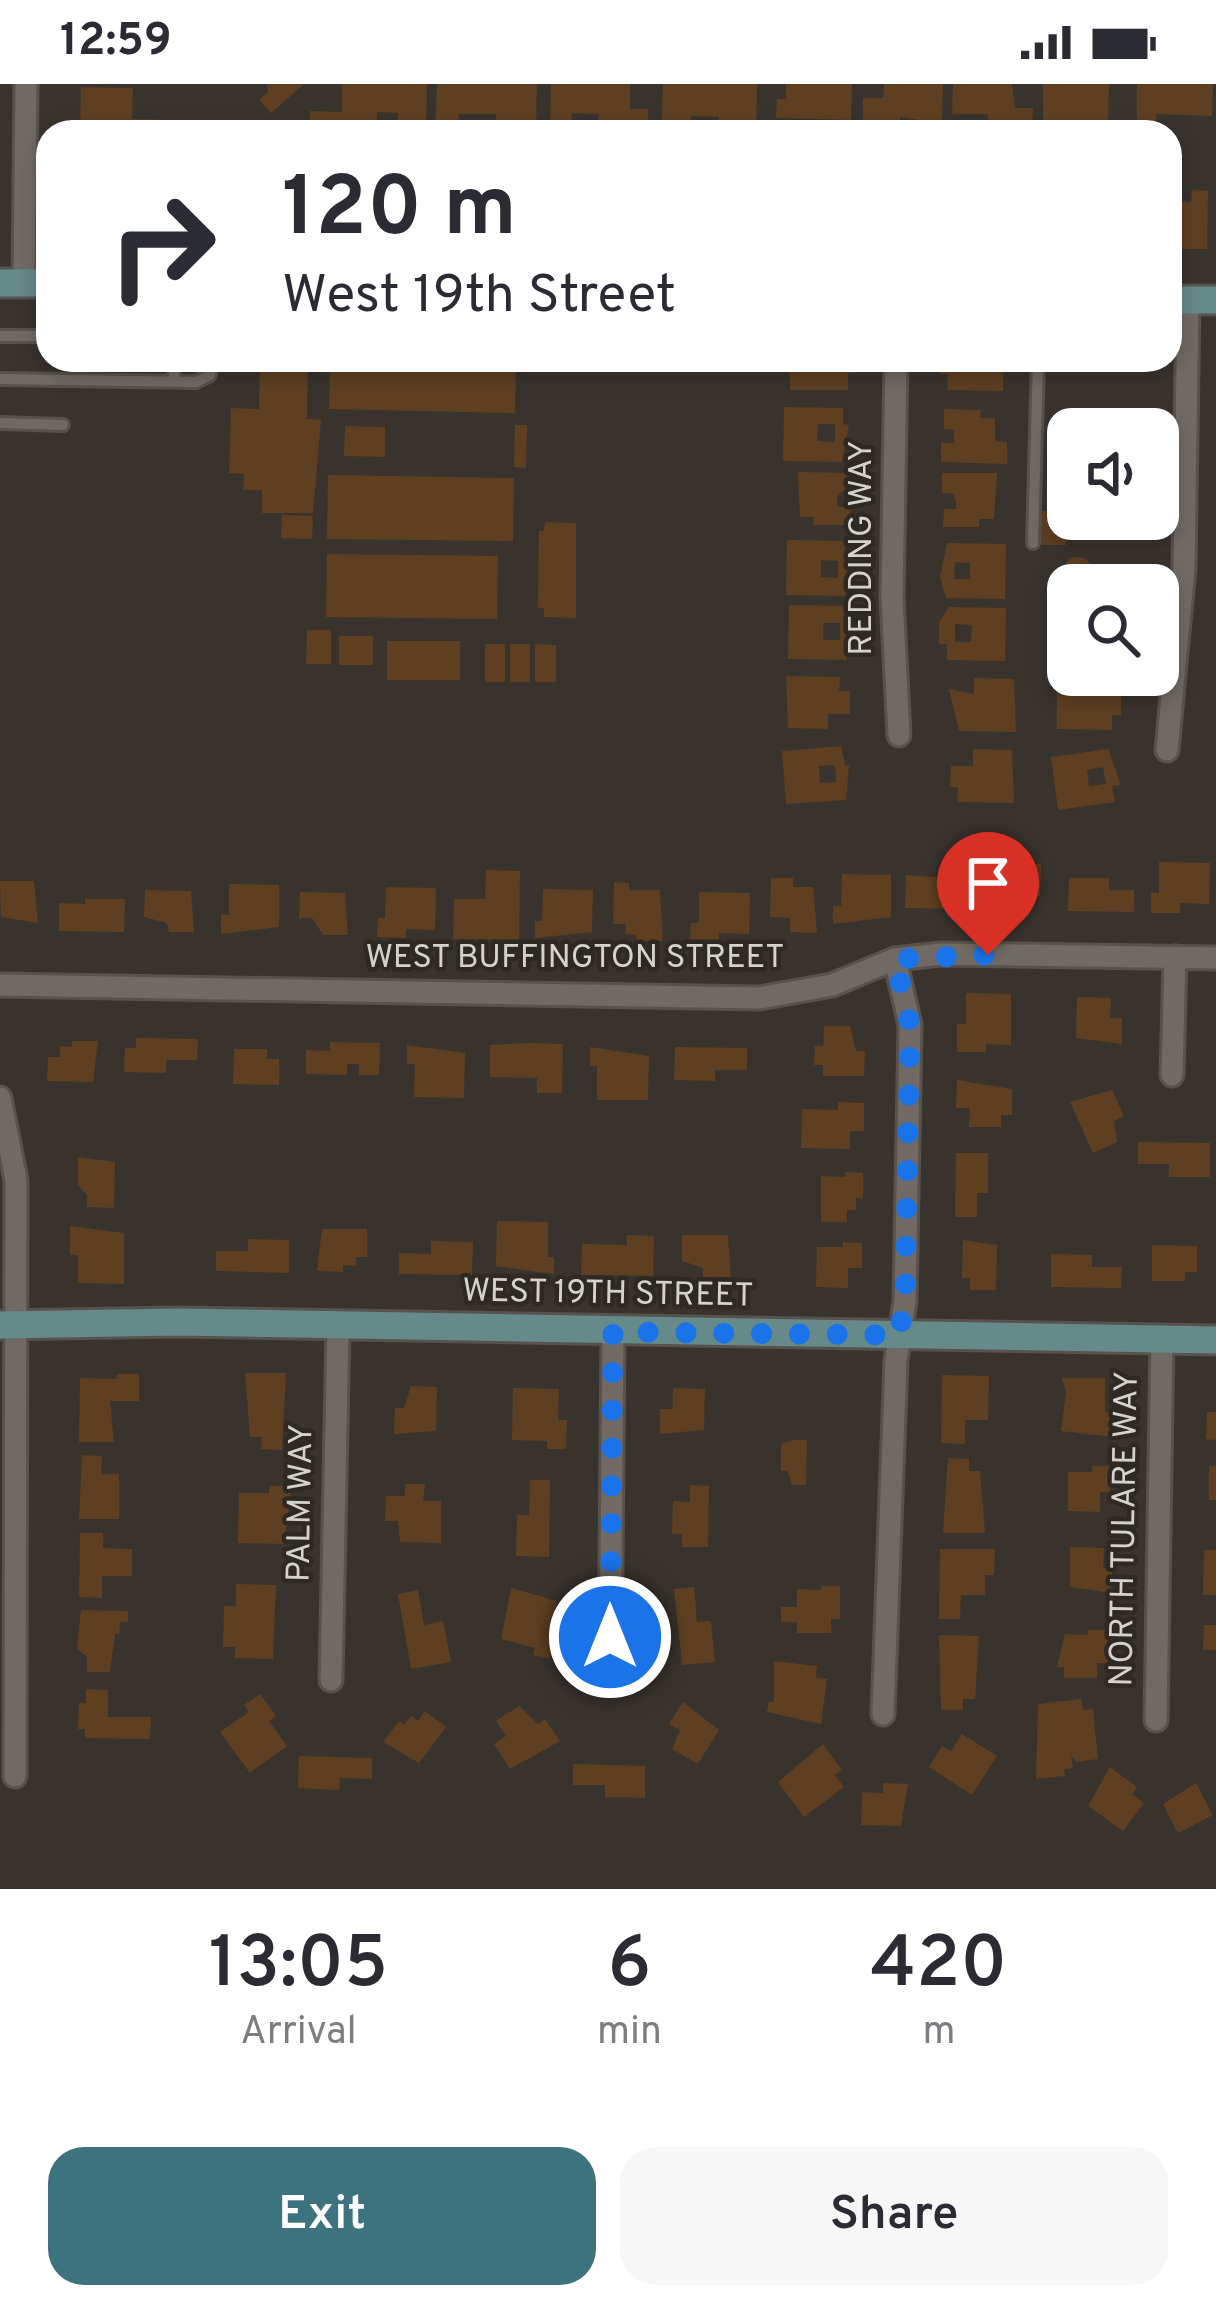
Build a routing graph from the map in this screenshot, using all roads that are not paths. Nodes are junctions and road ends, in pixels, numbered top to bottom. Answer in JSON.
{"nodes":[{"id":1,"x":26,"y":84,"type":"edge"},
{"id":2,"x":24,"y":283,"type":"edge"},
{"id":3,"x":1191,"y":300,"type":"edge"},
{"id":4,"x":0,"y":336,"type":"edge"},
{"id":5,"x":36,"y":336,"type":"edge"},
{"id":6,"x":174,"y":372,"type":"edge"},
{"id":7,"x":208,"y":372,"type":"edge"},
{"id":8,"x":896,"y":372,"type":"edge"},
{"id":9,"x":1038,"y":372,"type":"edge"},
{"id":10,"x":0,"y":379,"type":"edge"},
{"id":11,"x":174,"y":382,"type":"junction"},
{"id":12,"x":0,"y":423,"type":"edge"},
{"id":13,"x":63,"y":424,"type":"dead end"},
{"id":14,"x":1179,"y":426,"type":"edge"},
{"id":15,"x":1186,"y":426,"type":"junction"},
{"id":16,"x":1034,"y":543,"type":"dead end"},
{"id":17,"x":899,"y":735,"type":"dead end"},
{"id":18,"x":1167,"y":751,"type":"dead end"},
{"id":19,"x":1175,"y":958,"type":"junction"},
{"id":20,"x":1216,"y":958,"type":"edge"},
{"id":21,"x":895,"y":959,"type":"junction"},
{"id":22,"x":0,"y":985,"type":"edge"},
{"id":23,"x":1172,"y":1075,"type":"dead end"},
{"id":24,"x":0,"y":1098,"type":"edge"},
{"id":25,"x":9,"y":1325,"type":"edge"},
{"id":26,"x":338,"y":1327,"type":"junction"},
{"id":27,"x":613,"y":1332,"type":"junction"},
{"id":28,"x":899,"y":1335,"type":"junction"},
{"id":29,"x":1162,"y":1339,"type":"junction"},
{"id":30,"x":1216,"y":1340,"type":"edge"},
{"id":31,"x":331,"y":1680,"type":"dead end"},
{"id":32,"x":610,"y":1683,"type":"dead end"},
{"id":33,"x":883,"y":1714,"type":"dead end"},
{"id":34,"x":1156,"y":1720,"type":"dead end"},
{"id":35,"x":15,"y":1776,"type":"dead end"}],
"edges":[{"from":1,"to":2,"type":"street"},
{"from":3,"to":15,"type":"street"},
{"from":4,"to":5,"type":"lane"},
{"from":6,"to":11,"type":"lane"},
{"from":7,"to":11,"type":"lane"},
{"from":8,"to":17,"type":"street","name":"REDDING WAY"},
{"from":9,"to":16,"type":"lane"},
{"from":10,"to":11,"type":"lane"},
{"from":12,"to":13,"type":"lane"},
{"from":14,"to":15,"type":"lane"},
{"from":15,"to":18,"type":"street"},
{"from":19,"to":20,"type":"street","name":"WEST BUFFINGTON STREET"},
{"from":19,"to":21,"type":"street","name":"WEST BUFFINGTON STREET"},
{"from":19,"to":23,"type":"street"},
{"from":21,"to":22,"type":"street","name":"WEST BUFFINGTON STREET"},
{"from":21,"to":28,"type":"street"},
{"from":24,"to":25,"type":"street"},
{"from":25,"to":26,"type":"main road","name":"WEST 19TH STREET"},
{"from":25,"to":35,"type":"street"},
{"from":26,"to":27,"type":"main road","name":"WEST 19TH STREET"},
{"from":26,"to":31,"type":"street","name":"PALM WAY"},
{"from":27,"to":28,"type":"main road","name":"WEST 19TH STREET"},
{"from":27,"to":32,"type":"street"},
{"from":28,"to":29,"type":"main road","name":"WEST 19TH STREET"},
{"from":28,"to":33,"type":"street"},
{"from":29,"to":30,"type":"main road","name":"WEST 19TH STREET"},
{"from":29,"to":34,"type":"street","name":"NORTH TULARE WAY"}]}
